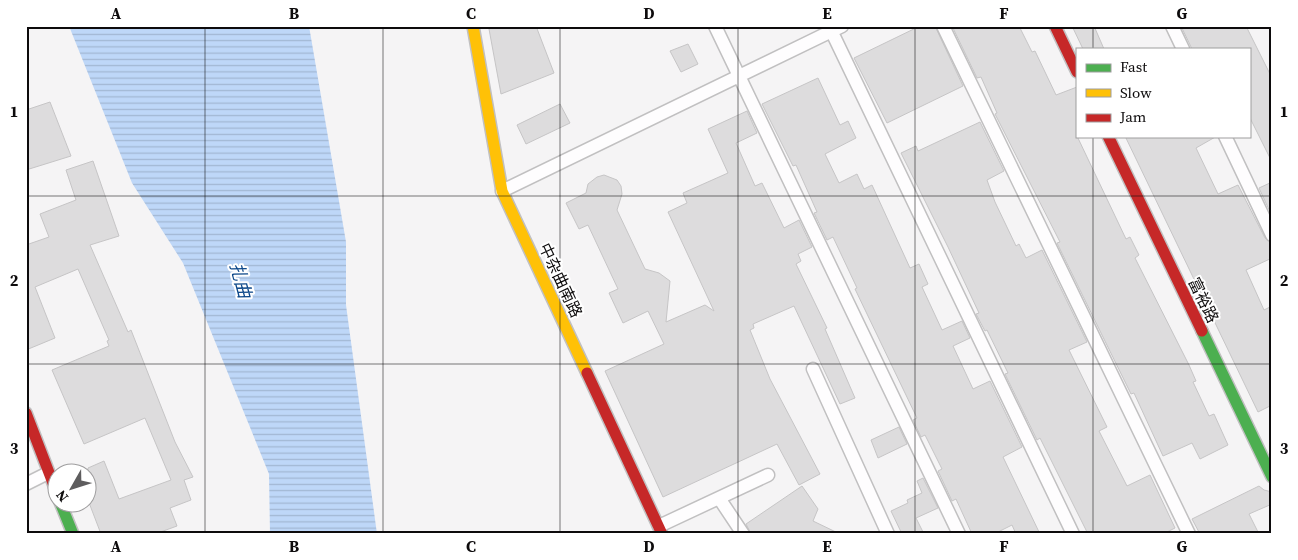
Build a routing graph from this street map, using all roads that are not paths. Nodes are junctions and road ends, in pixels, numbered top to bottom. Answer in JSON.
{"nodes":[{"id":1,"x":473,"y":26,"type":"edge"},
{"id":2,"x":715,"y":26,"type":"edge"},
{"id":3,"x":943,"y":26,"type":"edge"},
{"id":4,"x":1055,"y":26,"type":"edge"},
{"id":5,"x":1172,"y":26,"type":"edge"},
{"id":6,"x":834,"y":28,"type":"edge"},
{"id":7,"x":1183,"y":48,"type":"edge"},
{"id":8,"x":1076,"y":70,"type":"edge"},
{"id":9,"x":740,"y":76,"type":"junction"},
{"id":10,"x":1109,"y":138,"type":"edge"},
{"id":11,"x":1226,"y":138,"type":"edge"},
{"id":12,"x":502,"y":191,"type":"junction"},
{"id":13,"x":1272,"y":235,"type":"edge"},
{"id":14,"x":812,"y":369,"type":"dead end"},
{"id":15,"x":26,"y":413,"type":"edge"},
{"id":16,"x":48,"y":473,"type":"joint"},
{"id":17,"x":768,"y":474,"type":"dead end"},
{"id":18,"x":1272,"y":477,"type":"edge"},
{"id":19,"x":26,"y":484,"type":"edge"},
{"id":20,"x":719,"y":498,"type":"junction"},
{"id":21,"x":64,"y":512,"type":"edge"},
{"id":22,"x":661,"y":530,"type":"edge"},
{"id":23,"x":73,"y":534,"type":"edge"},
{"id":24,"x":743,"y":534,"type":"edge"},
{"id":25,"x":888,"y":534,"type":"edge"},
{"id":26,"x":960,"y":534,"type":"edge"},
{"id":27,"x":1074,"y":534,"type":"edge"},
{"id":28,"x":1189,"y":534,"type":"edge"}],
"edges":[{"from":1,"to":12,"type":"main road","name":"中杂曲南路"},
{"from":2,"to":9,"type":"lane"},
{"from":3,"to":28,"type":"lane"},
{"from":4,"to":8,"type":"main road"},
{"from":5,"to":7,"type":"lane"},
{"from":6,"to":9,"type":"lane"},
{"from":6,"to":27,"type":"lane"},
{"from":9,"to":12,"type":"lane"},
{"from":9,"to":26,"type":"lane"},
{"from":10,"to":18,"type":"main road","name":"富裕路"},
{"from":11,"to":13,"type":"lane"},
{"from":12,"to":22,"type":"main road","name":"中杂曲南路"},
{"from":14,"to":25,"type":"lane"},
{"from":15,"to":16,"type":"main road"},
{"from":16,"to":19,"type":"lane"},
{"from":17,"to":20,"type":"lane"},
{"from":20,"to":22,"type":"lane"},
{"from":20,"to":24,"type":"lane"},
{"from":21,"to":23,"type":"main road"}]}
